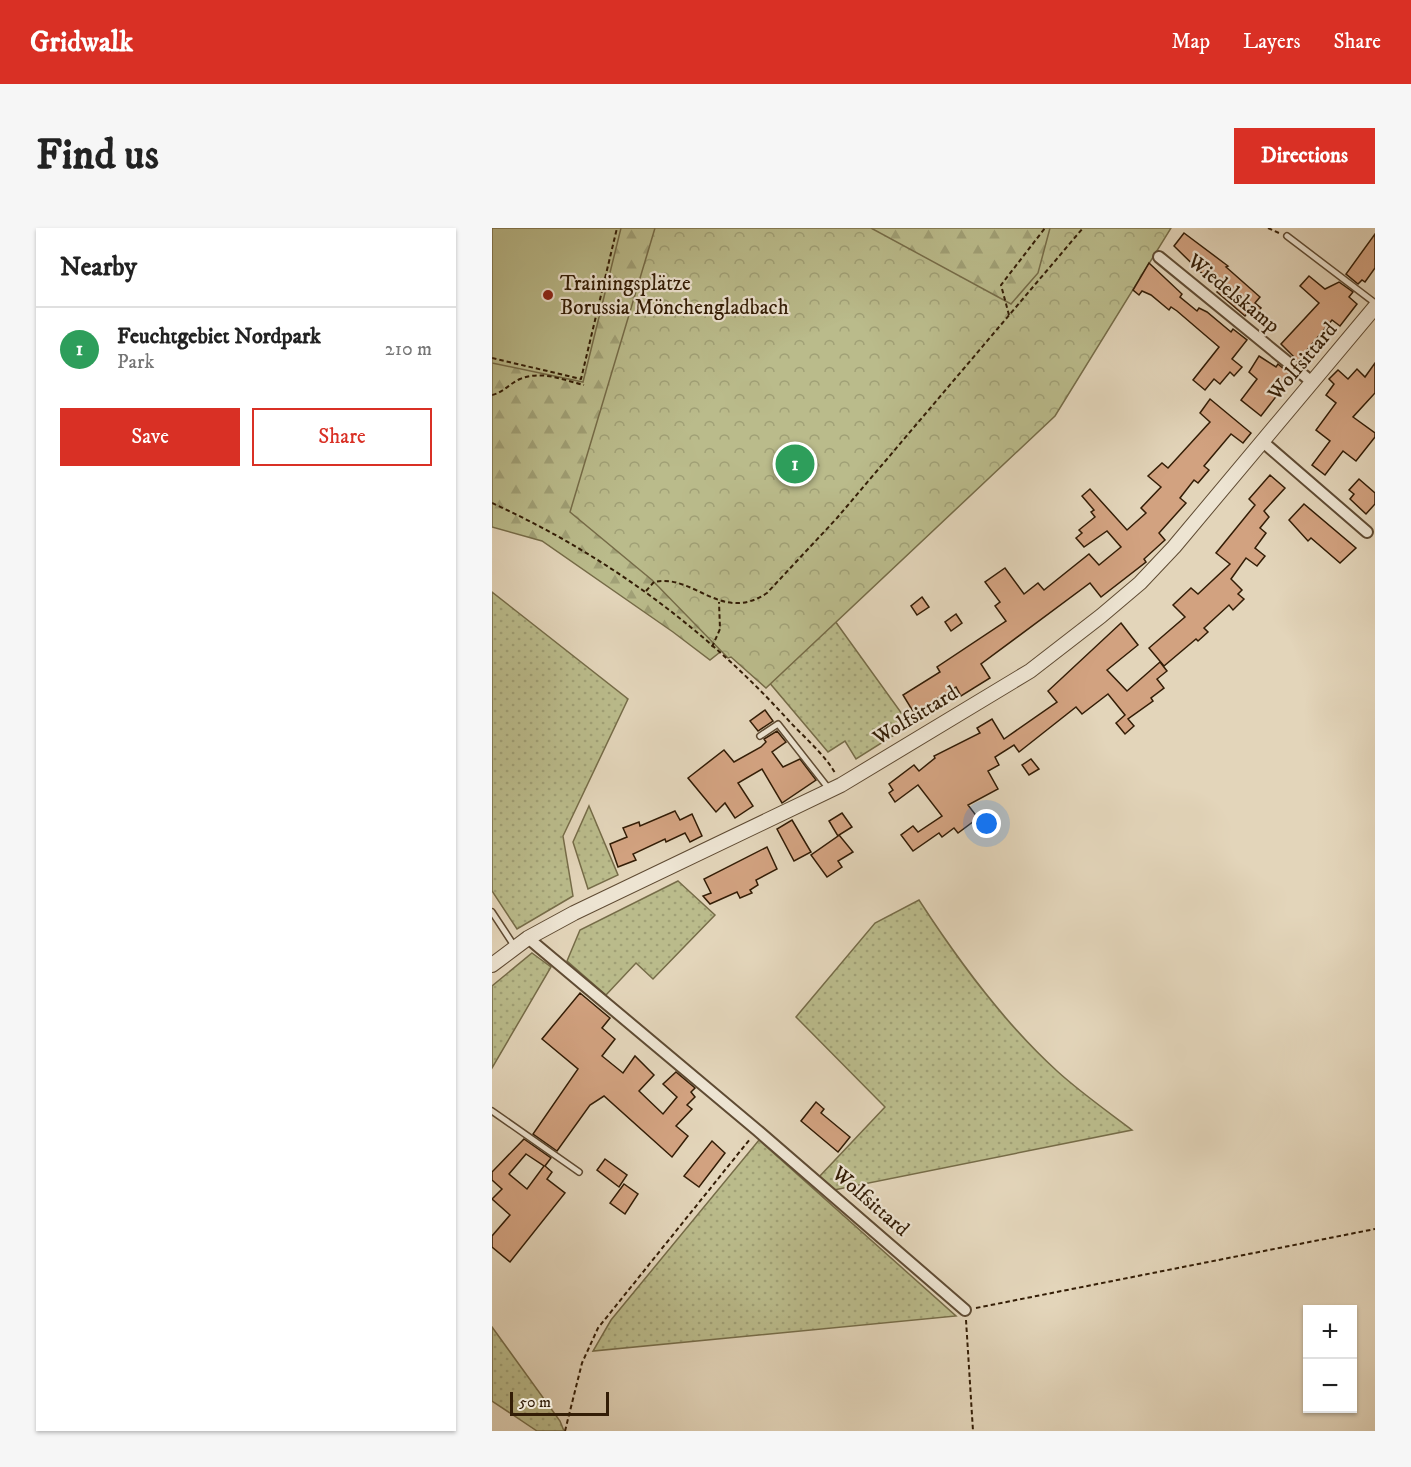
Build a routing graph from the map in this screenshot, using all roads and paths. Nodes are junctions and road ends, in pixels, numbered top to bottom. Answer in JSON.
{"nodes":[{"id":1,"x":617,"y":228,"type":"edge"},
{"id":2,"x":1045,"y":228,"type":"edge"},
{"id":3,"x":1083,"y":228,"type":"edge"},
{"id":4,"x":1287,"y":236,"type":"dead end"},
{"id":5,"x":1160,"y":257,"type":"dead end"},
{"id":6,"x":1375,"y":305,"type":"edge"},
{"id":7,"x":1009,"y":315,"type":"junction"},
{"id":8,"x":492,"y":358,"type":"edge"},
{"id":9,"x":1312,"y":382,"type":"junction"},
{"id":10,"x":584,"y":386,"type":"dead end"},
{"id":11,"x":492,"y":395,"type":"edge"},
{"id":12,"x":1263,"y":442,"type":"junction"},
{"id":13,"x":492,"y":503,"type":"edge"},
{"id":14,"x":1367,"y":532,"type":"dead end"},
{"id":15,"x":646,"y":591,"type":"junction"},
{"id":16,"x":719,"y":602,"type":"junction"},
{"id":17,"x":712,"y":647,"type":"junction"},
{"id":18,"x":760,"y":736,"type":"dead end"},
{"id":19,"x":836,"y":788,"type":"junction"},
{"id":20,"x":492,"y":912,"type":"edge"},
{"id":21,"x":528,"y":938,"type":"junction"},
{"id":22,"x":514,"y":947,"type":"junction"},
{"id":23,"x":492,"y":965,"type":"edge"},
{"id":24,"x":492,"y":1111,"type":"edge"},
{"id":25,"x":757,"y":1130,"type":"junction"},
{"id":26,"x":579,"y":1172,"type":"dead end"},
{"id":27,"x":1375,"y":1229,"type":"edge"},
{"id":28,"x":965,"y":1310,"type":"junction"},
{"id":29,"x":565,"y":1431,"type":"edge"},
{"id":30,"x":973,"y":1431,"type":"edge"}],
"edges":[{"from":1,"to":8,"type":"path"},
{"from":2,"to":7,"type":"path"},
{"from":3,"to":7,"type":"path"},
{"from":4,"to":6,"type":"lane","name":"Wolfsittard"},
{"from":5,"to":9,"type":"street","name":"Wiedelskamp"},
{"from":6,"to":9,"type":"street","name":"Wolfsittard"},
{"from":7,"to":16,"type":"path"},
{"from":9,"to":12,"type":"street","name":"Wolfsittard"},
{"from":10,"to":11,"type":"path"},
{"from":12,"to":14,"type":"street"},
{"from":12,"to":19,"type":"street","name":"Wolfsittard"},
{"from":13,"to":15,"type":"path"},
{"from":15,"to":16,"type":"path"},
{"from":15,"to":17,"type":"path"},
{"from":16,"to":17,"type":"path"},
{"from":17,"to":19,"type":"path"},
{"from":18,"to":19,"type":"lane"},
{"from":19,"to":21,"type":"street","name":"Wolfsittard"},
{"from":20,"to":22,"type":"lane"},
{"from":21,"to":22,"type":"street","name":"Wolfsittard"},
{"from":21,"to":25,"type":"street","name":"Wolfsittard"},
{"from":22,"to":23,"type":"street","name":"Wolfsittard"},
{"from":24,"to":26,"type":"lane"},
{"from":25,"to":28,"type":"street","name":"Wolfsittard"},
{"from":25,"to":29,"type":"path"},
{"from":27,"to":28,"type":"path"},
{"from":28,"to":30,"type":"path"}]}
